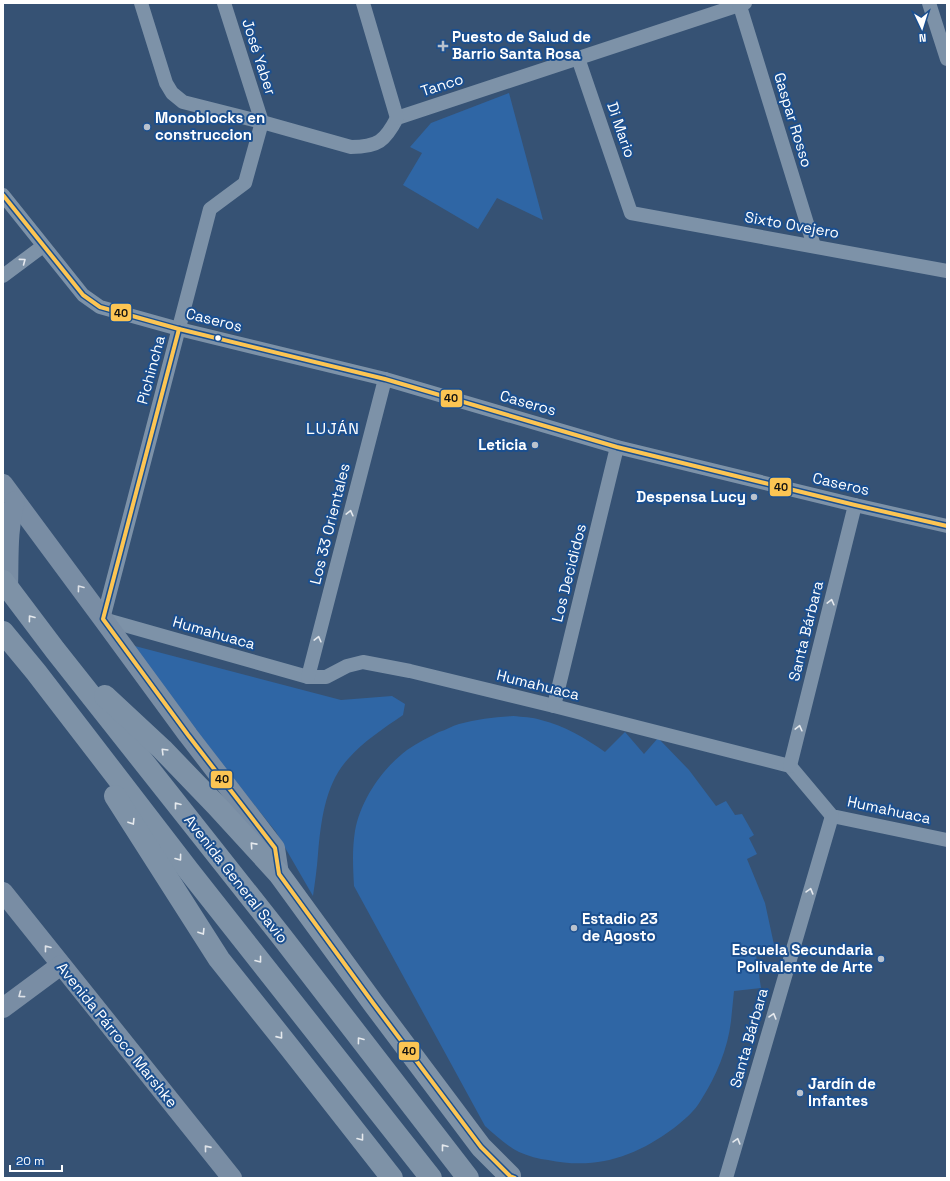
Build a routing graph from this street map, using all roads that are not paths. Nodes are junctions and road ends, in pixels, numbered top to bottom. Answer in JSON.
{"nodes":[{"id":1,"x":141,"y":3,"type":"edge"},
{"id":2,"x":224,"y":3,"type":"edge"},
{"id":3,"x":363,"y":3,"type":"edge"},
{"id":4,"x":929,"y":3,"type":"edge"},
{"id":5,"x":741,"y":4,"type":"edge"},
{"id":6,"x":578,"y":58,"type":"junction"},
{"id":7,"x":947,"y":59,"type":"edge"},
{"id":8,"x":397,"y":118,"type":"junction"},
{"id":9,"x":262,"y":122,"type":"junction"},
{"id":10,"x":3,"y":195,"type":"edge"},
{"id":11,"x":631,"y":213,"type":"joint"},
{"id":12,"x":43,"y":246,"type":"junction"},
{"id":13,"x":814,"y":246,"type":"junction"},
{"id":14,"x":947,"y":271,"type":"edge"},
{"id":15,"x":3,"y":276,"type":"edge"},
{"id":16,"x":179,"y":329,"type":"junction"},
{"id":17,"x":385,"y":379,"type":"junction"},
{"id":18,"x":617,"y":447,"type":"junction"},
{"id":19,"x":3,"y":484,"type":"edge"},
{"id":20,"x":15,"y":500,"type":"junction"},
{"id":21,"x":855,"y":505,"type":"junction"},
{"id":22,"x":947,"y":526,"type":"edge"},
{"id":23,"x":6,"y":584,"type":"edge"},
{"id":24,"x":103,"y":619,"type":"junction"},
{"id":25,"x":3,"y":632,"type":"edge"},
{"id":26,"x":54,"y":650,"type":"junction"},
{"id":27,"x":36,"y":672,"type":"junction"},
{"id":28,"x":308,"y":677,"type":"junction"},
{"id":29,"x":554,"y":706,"type":"junction"},
{"id":30,"x":790,"y":766,"type":"junction"},
{"id":31,"x":832,"y":816,"type":"junction"},
{"id":32,"x":947,"y":840,"type":"edge"},
{"id":33,"x":279,"y":874,"type":"junction"},
{"id":34,"x":3,"y":892,"type":"edge"},
{"id":35,"x":61,"y":965,"type":"junction"},
{"id":36,"x":3,"y":1008,"type":"edge"},
{"id":37,"x":512,"y":1177,"type":"edge"},
{"id":38,"x":232,"y":1178,"type":"edge"},
{"id":39,"x":392,"y":1178,"type":"edge"},
{"id":40,"x":431,"y":1178,"type":"edge"},
{"id":41,"x":468,"y":1178,"type":"edge"},
{"id":42,"x":726,"y":1178,"type":"edge"}],
"edges":[{"from":1,"to":9,"type":"street"},
{"from":2,"to":9,"type":"street","name":"José Yaber"},
{"from":3,"to":8,"type":"street"},
{"from":4,"to":7,"type":"street"},
{"from":5,"to":6,"type":"street","name":"Tanco"},
{"from":5,"to":13,"type":"street","name":"Gaspar Rosso"},
{"from":6,"to":8,"type":"street","name":"Tanco"},
{"from":6,"to":11,"type":"street","name":"Di Mario"},
{"from":8,"to":9,"type":"street"},
{"from":9,"to":16,"type":"street","name":"Pichincha"},
{"from":10,"to":12,"type":"street"},
{"from":11,"to":13,"type":"street","name":"Sixto Ovejero"},
{"from":15,"to":12,"type":"street","one_way":true},
{"from":12,"to":16,"type":"street","name":"Caseros"},
{"from":13,"to":14,"type":"street","name":"Sixto Ovejero"},
{"from":16,"to":17,"type":"street","name":"Caseros"},
{"from":16,"to":24,"type":"street","name":"Pichincha"},
{"from":17,"to":18,"type":"street","name":"Caseros"},
{"from":28,"to":17,"type":"street","name":"Los 33 Orientales","one_way":true},
{"from":18,"to":21,"type":"street","name":"Caseros"},
{"from":18,"to":29,"type":"street","name":"Los Decididos"},
{"from":19,"to":20,"type":"street"},
{"from":20,"to":23,"type":"street"},
{"from":24,"to":20,"type":"street","one_way":true},
{"from":21,"to":22,"type":"street","name":"Caseros"},
{"from":30,"to":21,"type":"street","name":"Santa Bárbara","one_way":true},
{"from":26,"to":23,"type":"highway","name":"Avenida General Savio","one_way":true},
{"from":24,"to":28,"type":"street","name":"Humahuaca"},
{"from":24,"to":33,"type":"street"},
{"from":25,"to":27,"type":"highway","name":"Avenida General Savio"},
{"from":33,"to":26,"type":"highway","one_way":true},
{"from":41,"to":26,"type":"highway","name":"Avenida General Savio","one_way":true},
{"from":27,"to":39,"type":"highway","one_way":true},
{"from":27,"to":40,"type":"highway","name":"Avenida General Savio","one_way":true},
{"from":28,"to":29,"type":"street","name":"Humahuaca"},
{"from":29,"to":30,"type":"street","name":"Humahuaca"},
{"from":30,"to":31,"type":"street","name":"Humahuaca"},
{"from":31,"to":32,"type":"street","name":"Humahuaca"},
{"from":42,"to":31,"type":"street","name":"Santa Bárbara","one_way":true},
{"from":33,"to":37,"type":"highway"},
{"from":35,"to":34,"type":"street","name":"Avenida Párroco Marshke","one_way":true},
{"from":35,"to":36,"type":"street","one_way":true},
{"from":38,"to":35,"type":"street","name":"Avenida Párroco Marshke","one_way":true}]}
